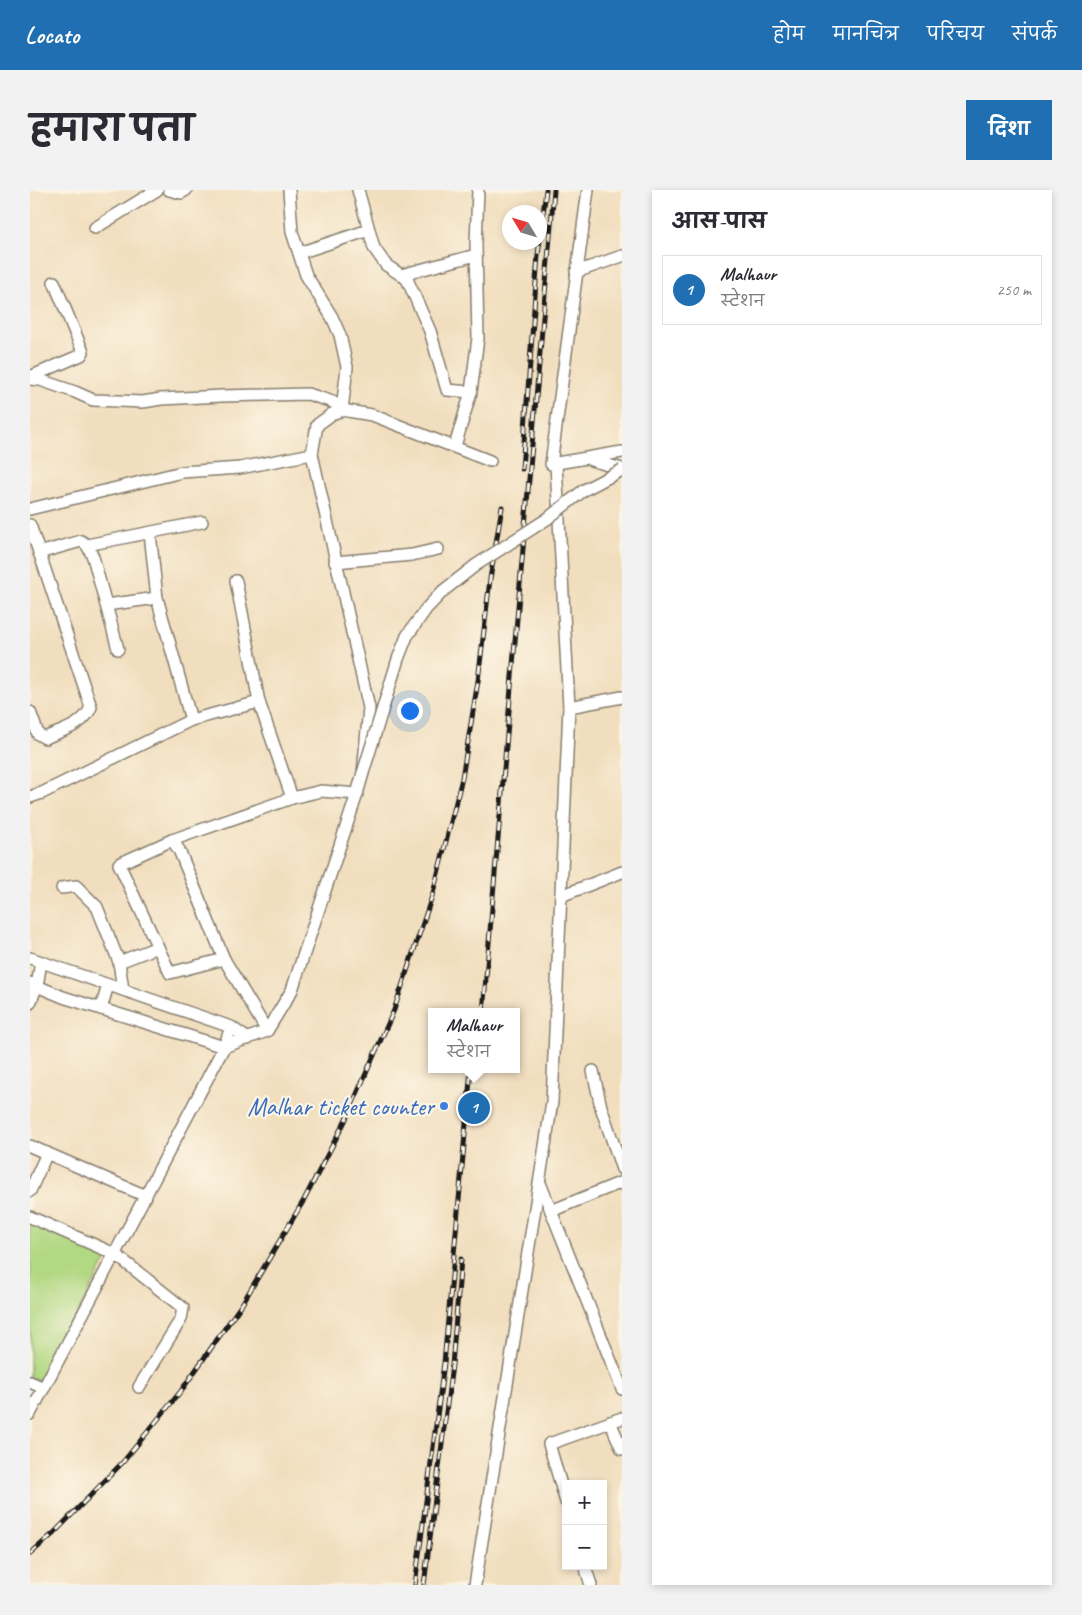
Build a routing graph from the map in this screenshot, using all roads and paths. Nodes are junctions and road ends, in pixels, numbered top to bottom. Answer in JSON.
{"nodes":[{"id":1,"x":157,"y":190,"type":"edge"},
{"id":2,"x":169,"y":190,"type":"edge"},
{"id":3,"x":186,"y":190,"type":"edge"},
{"id":4,"x":290,"y":190,"type":"edge"},
{"id":5,"x":358,"y":190,"type":"edge"},
{"id":6,"x":478,"y":190,"type":"edge"},
{"id":7,"x":588,"y":190,"type":"edge"},
{"id":8,"x":95,"y":228,"type":"dead end"},
{"id":9,"x":369,"y":230,"type":"junction"},
{"id":10,"x":299,"y":253,"type":"junction"},
{"id":11,"x":476,"y":255,"type":"junction"},
{"id":12,"x":622,"y":256,"type":"edge"},
{"id":13,"x":576,"y":272,"type":"junction"},
{"id":14,"x":401,"y":275,"type":"junction"},
{"id":15,"x":54,"y":282,"type":"dead end"},
{"id":16,"x":30,"y":378,"type":"edge"},
{"id":17,"x":471,"y":392,"type":"junction"},
{"id":18,"x":342,"y":410,"type":"junction"},
{"id":19,"x":454,"y":446,"type":"junction"},
{"id":20,"x":622,"y":452,"type":"edge"},
{"id":21,"x":312,"y":454,"type":"junction"},
{"id":22,"x":587,"y":459,"type":"junction"},
{"id":23,"x":490,"y":461,"type":"dead end"},
{"id":24,"x":554,"y":464,"type":"junction"},
{"id":25,"x":622,"y":470,"type":"edge"},
{"id":26,"x":30,"y":509,"type":"edge"},
{"id":27,"x":202,"y":522,"type":"dead end"},
{"id":28,"x":30,"y":525,"type":"edge"},
{"id":29,"x":150,"y":532,"type":"junction"},
{"id":30,"x":87,"y":545,"type":"junction"},
{"id":31,"x":438,"y":549,"type":"dead end"},
{"id":32,"x":38,"y":553,"type":"junction"},
{"id":33,"x":336,"y":562,"type":"junction"},
{"id":34,"x":236,"y":581,"type":"dead end"},
{"id":35,"x":157,"y":598,"type":"junction"},
{"id":36,"x":106,"y":605,"type":"junction"},
{"id":37,"x":118,"y":649,"type":"dead end"},
{"id":38,"x":622,"y":697,"type":"edge"},
{"id":39,"x":260,"y":702,"type":"junction"},
{"id":40,"x":569,"y":707,"type":"junction"},
{"id":41,"x":30,"y":712,"type":"edge"},
{"id":42,"x":191,"y":720,"type":"junction"},
{"id":43,"x":364,"y":773,"type":"junction"},
{"id":44,"x":357,"y":794,"type":"junction"},
{"id":45,"x":30,"y":797,"type":"edge"},
{"id":46,"x":292,"y":798,"type":"junction"},
{"id":47,"x":172,"y":840,"type":"junction"},
{"id":48,"x":622,"y":872,"type":"edge"},
{"id":49,"x":62,"y":888,"type":"dead end"},
{"id":50,"x":561,"y":896,"type":"junction"},
{"id":51,"x":158,"y":948,"type":"junction"},
{"id":52,"x":30,"y":958,"type":"edge"},
{"id":53,"x":224,"y":959,"type":"junction"},
{"id":54,"x":41,"y":962,"type":"junction"},
{"id":55,"x":119,"y":962,"type":"junction"},
{"id":56,"x":34,"y":985,"type":"edge"},
{"id":57,"x":108,"y":985,"type":"junction"},
{"id":58,"x":123,"y":990,"type":"junction"},
{"id":59,"x":30,"y":1003,"type":"edge"},
{"id":60,"x":100,"y":1008,"type":"junction"},
{"id":61,"x":231,"y":1027,"type":"junction"},
{"id":62,"x":266,"y":1031,"type":"junction"},
{"id":63,"x":248,"y":1039,"type":"junction"},
{"id":64,"x":224,"y":1047,"type":"junction"},
{"id":65,"x":592,"y":1071,"type":"dead end"},
{"id":66,"x":30,"y":1146,"type":"edge"},
{"id":67,"x":47,"y":1154,"type":"junction"},
{"id":68,"x":622,"y":1169,"type":"edge"},
{"id":69,"x":540,"y":1182,"type":"junction"},
{"id":70,"x":622,"y":1182,"type":"edge"},
{"id":71,"x":30,"y":1191,"type":"edge"},
{"id":72,"x":146,"y":1196,"type":"junction"},
{"id":73,"x":551,"y":1211,"type":"junction"},
{"id":74,"x":30,"y":1217,"type":"edge"},
{"id":75,"x":114,"y":1254,"type":"junction"},
{"id":76,"x":30,"y":1382,"type":"edge"},
{"id":77,"x":138,"y":1387,"type":"dead end"},
{"id":78,"x":44,"y":1388,"type":"junction"},
{"id":79,"x":622,"y":1389,"type":"edge"},
{"id":80,"x":30,"y":1414,"type":"edge"},
{"id":81,"x":622,"y":1418,"type":"edge"},
{"id":82,"x":610,"y":1422,"type":"junction"},
{"id":83,"x":622,"y":1449,"type":"edge"},
{"id":84,"x":562,"y":1488,"type":"edge"},
{"id":85,"x":586,"y":1570,"type":"edge"},
{"id":86,"x":475,"y":1585,"type":"edge"},
{"id":87,"x":591,"y":1585,"type":"edge"}],
"edges":[{"from":1,"to":8,"type":"street"},
{"from":2,"to":3,"type":"street"},
{"from":4,"to":10,"type":"street"},
{"from":5,"to":9,"type":"street"},
{"from":6,"to":11,"type":"street"},
{"from":7,"to":13,"type":"street"},
{"from":9,"to":10,"type":"street"},
{"from":9,"to":14,"type":"street"},
{"from":10,"to":18,"type":"street"},
{"from":11,"to":14,"type":"street"},
{"from":11,"to":17,"type":"street"},
{"from":12,"to":13,"type":"street"},
{"from":13,"to":24,"type":"street"},
{"from":14,"to":17,"type":"street"},
{"from":15,"to":16,"type":"street"},
{"from":16,"to":18,"type":"street"},
{"from":17,"to":19,"type":"street"},
{"from":18,"to":19,"type":"street"},
{"from":18,"to":21,"type":"street"},
{"from":19,"to":23,"type":"street"},
{"from":20,"to":22,"type":"street"},
{"from":21,"to":26,"type":"street"},
{"from":21,"to":33,"type":"street"},
{"from":22,"to":24,"type":"street"},
{"from":22,"to":25,"type":"street"},
{"from":24,"to":40,"type":"street"},
{"from":25,"to":43,"type":"street","bridge":true},
{"from":27,"to":29,"type":"street"},
{"from":28,"to":32,"type":"street"},
{"from":29,"to":30,"type":"street"},
{"from":29,"to":35,"type":"street"},
{"from":30,"to":32,"type":"street"},
{"from":30,"to":36,"type":"street"},
{"from":31,"to":33,"type":"street"},
{"from":32,"to":41,"type":"street"},
{"from":33,"to":43,"type":"street"},
{"from":34,"to":39,"type":"street"},
{"from":35,"to":36,"type":"street"},
{"from":35,"to":42,"type":"street"},
{"from":36,"to":37,"type":"street"},
{"from":38,"to":40,"type":"street"},
{"from":39,"to":42,"type":"street"},
{"from":39,"to":46,"type":"street"},
{"from":40,"to":50,"type":"street"},
{"from":42,"to":45,"type":"street"},
{"from":43,"to":44,"type":"street"},
{"from":44,"to":46,"type":"street"},
{"from":44,"to":62,"type":"street"},
{"from":46,"to":47,"type":"street"},
{"from":47,"to":51,"type":"street"},
{"from":47,"to":53,"type":"street"},
{"from":48,"to":50,"type":"street"},
{"from":49,"to":55,"type":"street"},
{"from":50,"to":69,"type":"street"},
{"from":51,"to":53,"type":"street"},
{"from":51,"to":55,"type":"street"},
{"from":52,"to":54,"type":"street"},
{"from":53,"to":62,"type":"street"},
{"from":54,"to":56,"type":"street"},
{"from":54,"to":57,"type":"street"},
{"from":55,"to":58,"type":"street"},
{"from":56,"to":59,"type":"street"},
{"from":56,"to":60,"type":"street"},
{"from":57,"to":58,"type":"street"},
{"from":57,"to":60,"type":"street"},
{"from":58,"to":61,"type":"street"},
{"from":60,"to":64,"type":"street"},
{"from":61,"to":63,"type":"street"},
{"from":61,"to":64,"type":"street"},
{"from":62,"to":63,"type":"street"},
{"from":63,"to":64,"type":"street"},
{"from":64,"to":72,"type":"street"},
{"from":65,"to":68,"type":"street"},
{"from":66,"to":67,"type":"street"},
{"from":67,"to":71,"type":"street"},
{"from":67,"to":72,"type":"street"},
{"from":69,"to":73,"type":"street"},
{"from":69,"to":86,"type":"street"},
{"from":70,"to":73,"type":"street"},
{"from":72,"to":75,"type":"street"},
{"from":73,"to":79,"type":"street"},
{"from":74,"to":75,"type":"street"},
{"from":75,"to":77,"type":"street"},
{"from":75,"to":78,"type":"street"},
{"from":76,"to":78,"type":"street"},
{"from":78,"to":80,"type":"street"},
{"from":81,"to":82,"type":"street"},
{"from":82,"to":83,"type":"street"},
{"from":82,"to":84,"type":"street"},
{"from":85,"to":87,"type":"street"}]}
